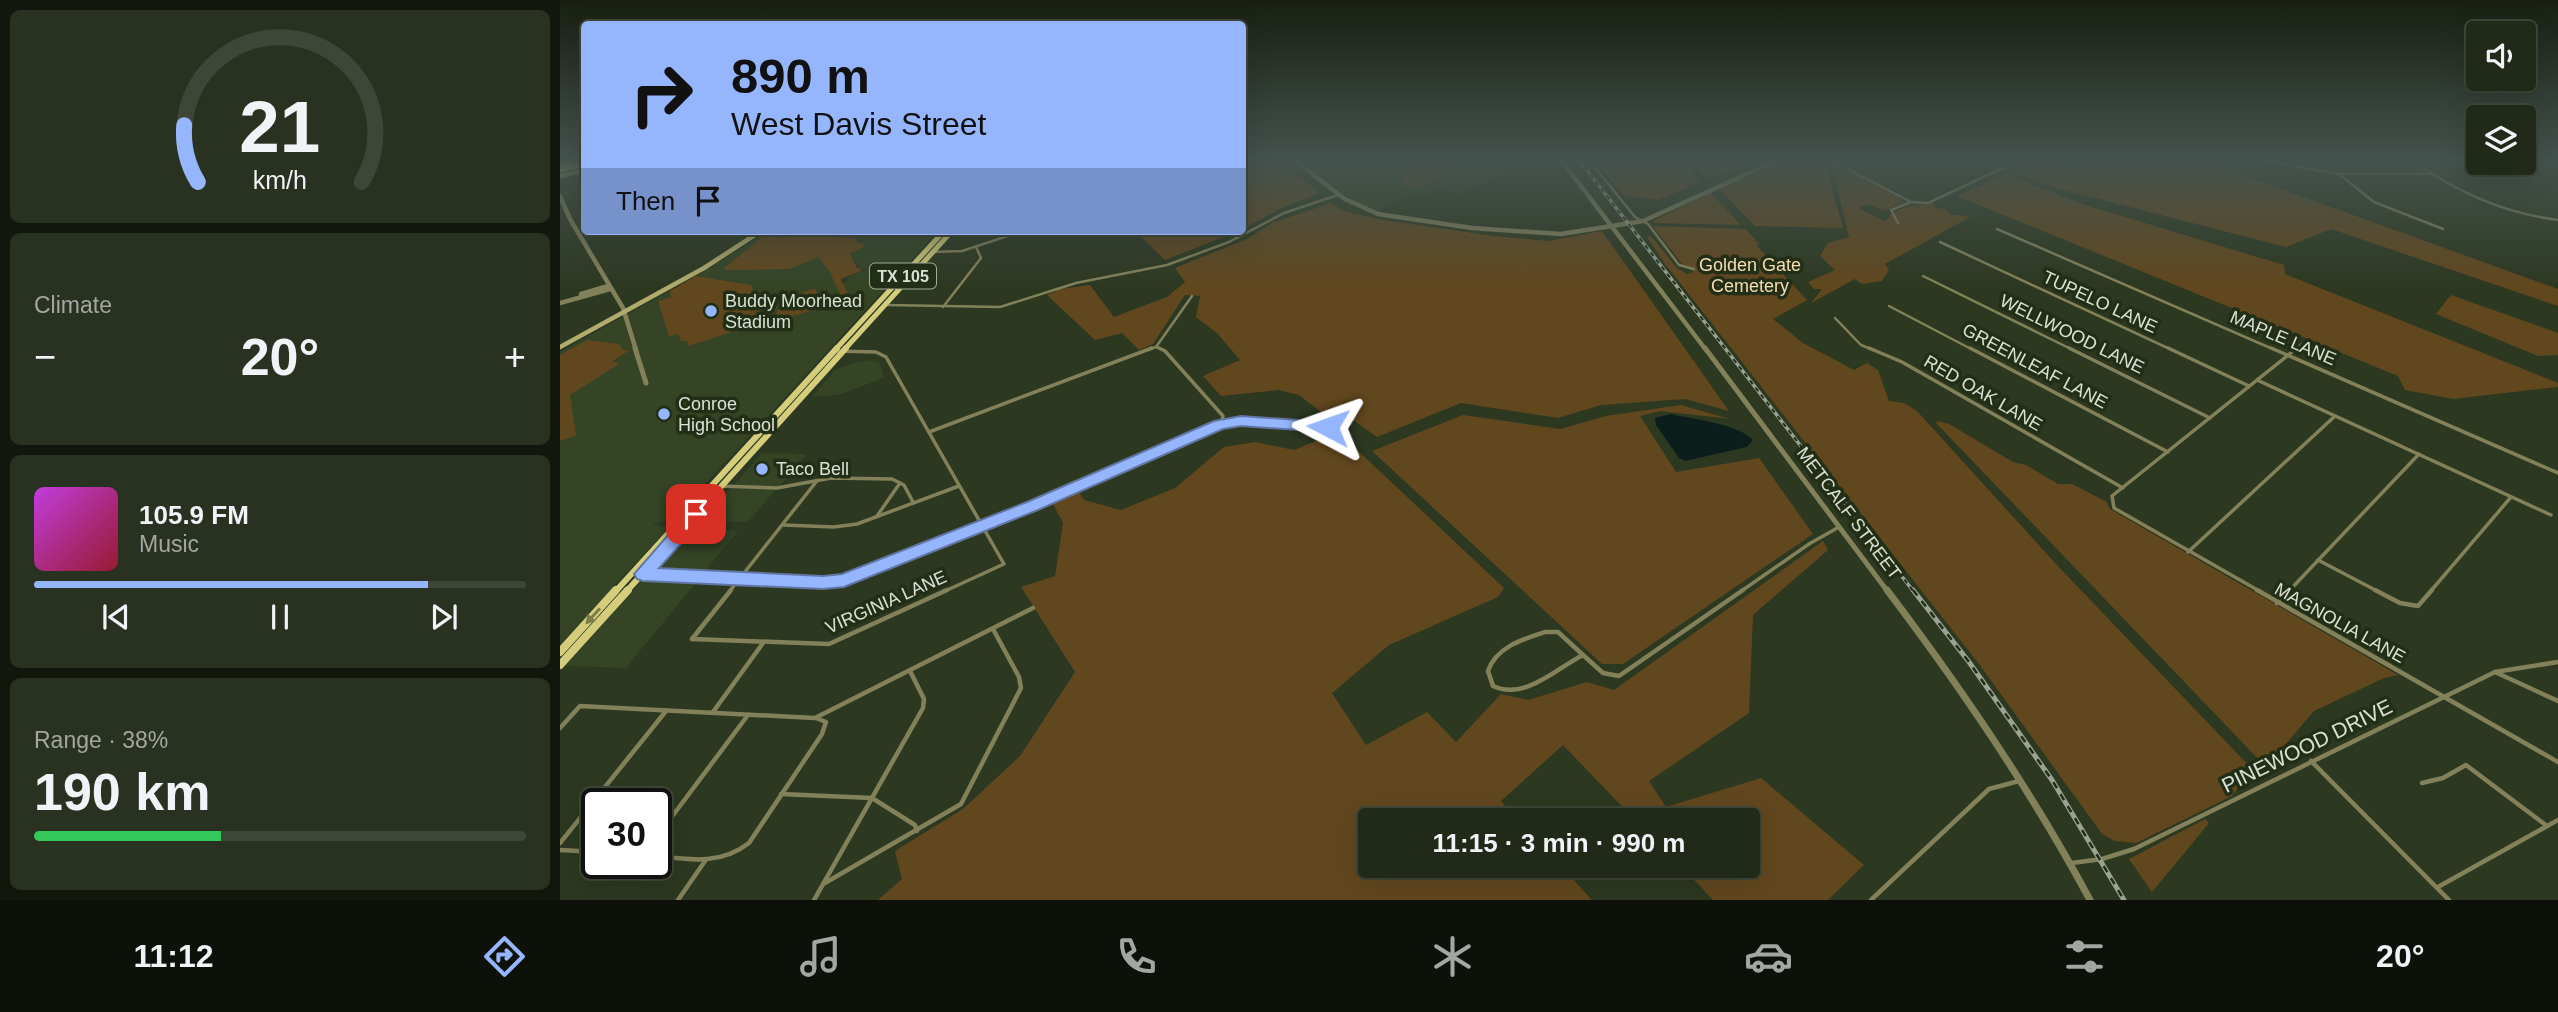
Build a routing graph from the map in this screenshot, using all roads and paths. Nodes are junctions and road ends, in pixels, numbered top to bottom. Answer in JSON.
{"nodes":[{"id":1,"x":563,"y":202,"type":"edge"},
{"id":2,"x":1316,"y":202,"type":"edge"},
{"id":3,"x":1353,"y":202,"type":"edge"},
{"id":4,"x":1593,"y":202,"type":"edge"},
{"id":5,"x":1623,"y":202,"type":"edge"},
{"id":6,"x":1685,"y":202,"type":"edge"},
{"id":7,"x":1911,"y":202,"type":"joint"},
{"id":8,"x":1930,"y":202,"type":"edge"},
{"id":9,"x":2374,"y":202,"type":"edge"},
{"id":10,"x":2482,"y":202,"type":"edge"},
{"id":11,"x":2558,"y":220,"type":"edge"},
{"id":12,"x":1643,"y":221,"type":"junction"},
{"id":13,"x":1898,"y":223,"type":"dead end"},
{"id":14,"x":1612,"y":226,"type":"junction"},
{"id":15,"x":1997,"y":229,"type":"dead end"},
{"id":16,"x":2443,"y":229,"type":"dead end"},
{"id":17,"x":1246,"y":233,"type":"edge"},
{"id":18,"x":755,"y":235,"type":"edge"},
{"id":19,"x":940,"y":235,"type":"edge"},
{"id":20,"x":941,"y":235,"type":"edge"},
{"id":21,"x":948,"y":235,"type":"edge"},
{"id":22,"x":1011,"y":235,"type":"edge"},
{"id":23,"x":1242,"y":235,"type":"edge"},
{"id":24,"x":1940,"y":242,"type":"dead end"},
{"id":25,"x":976,"y":247,"type":"junction"},
{"id":26,"x":926,"y":251,"type":"junction"},
{"id":27,"x":933,"y":252,"type":"junction"},
{"id":28,"x":1694,"y":269,"type":"dead end"},
{"id":29,"x":915,"y":272,"type":"junction"},
{"id":30,"x":1923,"y":276,"type":"dead end"},
{"id":31,"x":895,"y":284,"type":"junction"},
{"id":32,"x":609,"y":288,"type":"junction"},
{"id":33,"x":1192,"y":296,"type":"dead end"},
{"id":34,"x":560,"y":302,"type":"edge"},
{"id":35,"x":884,"y":305,"type":"junction"},
{"id":36,"x":1889,"y":306,"type":"dead end"},
{"id":37,"x":943,"y":307,"type":"junction"},
{"id":38,"x":624,"y":312,"type":"junction"},
{"id":39,"x":1835,"y":318,"type":"dead end"},
{"id":40,"x":2302,"y":344,"type":"dead end"},
{"id":41,"x":560,"y":347,"type":"edge"},
{"id":42,"x":1156,"y":347,"type":"junction"},
{"id":43,"x":834,"y":351,"type":"junction"},
{"id":44,"x":844,"y":352,"type":"junction"},
{"id":45,"x":2289,"y":355,"type":"junction"},
{"id":46,"x":2257,"y":380,"type":"junction"},
{"id":47,"x":646,"y":383,"type":"dead end"},
{"id":48,"x":2249,"y":386,"type":"junction"},
{"id":49,"x":800,"y":389,"type":"junction"},
{"id":50,"x":2335,"y":416,"type":"junction"},
{"id":51,"x":2210,"y":418,"type":"junction"},
{"id":52,"x":782,"y":419,"type":"junction"},
{"id":53,"x":1220,"y":424,"type":"junction"},
{"id":54,"x":1328,"y":427,"type":"dead end"},
{"id":55,"x":929,"y":432,"type":"junction"},
{"id":56,"x":2168,"y":452,"type":"junction"},
{"id":57,"x":2419,"y":454,"type":"junction"},
{"id":58,"x":2558,"y":473,"type":"edge"},
{"id":59,"x":817,"y":480,"type":"junction"},
{"id":60,"x":900,"y":483,"type":"junction"},
{"id":61,"x":711,"y":486,"type":"junction"},
{"id":62,"x":722,"y":486,"type":"junction"},
{"id":63,"x":959,"y":486,"type":"junction"},
{"id":64,"x":2123,"y":488,"type":"junction"},
{"id":65,"x":2511,"y":497,"type":"junction"},
{"id":66,"x":913,"y":502,"type":"junction"},
{"id":67,"x":2550,"y":515,"type":"dead end"},
{"id":68,"x":877,"y":517,"type":"junction"},
{"id":69,"x":783,"y":526,"type":"junction"},
{"id":70,"x":983,"y":526,"type":"junction"},
{"id":71,"x":1839,"y":527,"type":"junction"},
{"id":72,"x":656,"y":547,"type":"junction"},
{"id":73,"x":2188,"y":552,"type":"junction"},
{"id":74,"x":2318,"y":560,"type":"junction"},
{"id":75,"x":643,"y":574,"type":"junction"},
{"id":76,"x":740,"y":579,"type":"junction"},
{"id":77,"x":2277,"y":603,"type":"junction"},
{"id":78,"x":616,"y":604,"type":"junction"},
{"id":79,"x":1033,"y":608,"type":"dead end"},
{"id":80,"x":993,"y":629,"type":"junction"},
{"id":81,"x":763,"y":643,"type":"junction"},
{"id":82,"x":562,"y":649,"type":"edge"},
{"id":83,"x":1583,"y":655,"type":"junction"},
{"id":84,"x":560,"y":660,"type":"edge"},
{"id":85,"x":2558,"y":662,"type":"edge"},
{"id":86,"x":560,"y":665,"type":"edge"},
{"id":87,"x":910,"y":671,"type":"junction"},
{"id":88,"x":2495,"y":672,"type":"junction"},
{"id":89,"x":2444,"y":697,"type":"junction"},
{"id":90,"x":2558,"y":701,"type":"edge"},
{"id":91,"x":666,"y":711,"type":"junction"},
{"id":92,"x":712,"y":713,"type":"junction"},
{"id":93,"x":747,"y":715,"type":"junction"},
{"id":94,"x":815,"y":718,"type":"junction"},
{"id":95,"x":560,"y":729,"type":"edge"},
{"id":96,"x":2311,"y":761,"type":"junction"},
{"id":97,"x":2558,"y":762,"type":"edge"},
{"id":98,"x":2021,"y":781,"type":"junction"},
{"id":99,"x":2422,"y":782,"type":"dead end"},
{"id":100,"x":781,"y":794,"type":"junction"},
{"id":101,"x":872,"y":798,"type":"junction"},
{"id":102,"x":672,"y":816,"type":"edge"},
{"id":103,"x":2558,"y":820,"type":"edge"},
{"id":104,"x":2547,"y":826,"type":"junction"},
{"id":105,"x":917,"y":831,"type":"junction"},
{"id":106,"x":560,"y":843,"type":"edge"},
{"id":107,"x":560,"y":850,"type":"edge"},
{"id":108,"x":581,"y":851,"type":"edge"},
{"id":109,"x":672,"y":858,"type":"edge"},
{"id":110,"x":705,"y":861,"type":"junction"},
{"id":111,"x":2072,"y":863,"type":"junction"},
{"id":112,"x":825,"y":883,"type":"junction"},
{"id":113,"x":2437,"y":888,"type":"junction"},
{"id":114,"x":678,"y":900,"type":"edge"},
{"id":115,"x":814,"y":900,"type":"edge"},
{"id":116,"x":1871,"y":900,"type":"edge"},
{"id":117,"x":2090,"y":900,"type":"edge"},
{"id":118,"x":2449,"y":900,"type":"edge"}],
"edges":[{"from":1,"to":32,"type":"street"},
{"from":2,"to":17,"type":"street"},
{"from":3,"to":14,"type":"street"},
{"from":4,"to":14,"type":"street","name":"METCALF STREET"},
{"from":5,"to":12,"type":"street"},
{"from":6,"to":12,"type":"street"},
{"from":7,"to":8,"type":"street"},
{"from":7,"to":13,"type":"street"},
{"from":9,"to":16,"type":"street"},
{"from":10,"to":11,"type":"street"},
{"from":12,"to":14,"type":"street"},
{"from":12,"to":28,"type":"street"},
{"from":14,"to":71,"type":"street","name":"METCALF STREET"},
{"from":15,"to":45,"type":"street","name":"MAPLE LANE"},
{"from":18,"to":38,"type":"main road"},
{"from":19,"to":26,"type":"main road","number":"TX 105"},
{"from":20,"to":27,"type":"main road"},
{"from":21,"to":27,"type":"main road","number":"TX 105"},
{"from":22,"to":25,"type":"street"},
{"from":23,"to":37,"type":"street"},
{"from":24,"to":48,"type":"street","name":"TUPELO LANE"},
{"from":25,"to":27,"type":"street"},
{"from":25,"to":37,"type":"street"},
{"from":26,"to":29,"type":"main road"},
{"from":26,"to":31,"type":"main road","number":"TX 105"},
{"from":27,"to":29,"type":"main road","number":"TX 105"},
{"from":29,"to":35,"type":"main road","number":"TX 105"},
{"from":30,"to":51,"type":"street","name":"WELLWOOD LANE"},
{"from":31,"to":35,"type":"main road"},
{"from":31,"to":43,"type":"main road","number":"TX 105"},
{"from":32,"to":34,"type":"street"},
{"from":32,"to":38,"type":"street"},
{"from":33,"to":42,"type":"street"},
{"from":35,"to":37,"type":"street"},
{"from":35,"to":44,"type":"main road","number":"TX 105"},
{"from":36,"to":56,"type":"street","name":"GREENLEAF LANE"},
{"from":38,"to":41,"type":"main road"},
{"from":38,"to":47,"type":"street"},
{"from":39,"to":64,"type":"street","name":"RED OAK LANE"},
{"from":40,"to":45,"type":"street"},
{"from":42,"to":53,"type":"street"},
{"from":42,"to":55,"type":"street"},
{"from":43,"to":44,"type":"street"},
{"from":43,"to":49,"type":"main road","number":"TX 105"},
{"from":44,"to":52,"type":"main road","number":"TX 105"},
{"from":44,"to":55,"type":"street"},
{"from":45,"to":46,"type":"street"},
{"from":45,"to":58,"type":"street","name":"MAPLE LANE"},
{"from":46,"to":48,"type":"street"},
{"from":46,"to":50,"type":"street"},
{"from":48,"to":51,"type":"street"},
{"from":49,"to":52,"type":"main road"},
{"from":49,"to":61,"type":"main road","number":"TX 105"},
{"from":50,"to":57,"type":"street"},
{"from":50,"to":73,"type":"street"},
{"from":51,"to":56,"type":"street"},
{"from":52,"to":62,"type":"main road","number":"TX 105"},
{"from":53,"to":54,"type":"street"},
{"from":53,"to":70,"type":"street"},
{"from":55,"to":63,"type":"street"},
{"from":56,"to":64,"type":"street"},
{"from":57,"to":65,"type":"street"},
{"from":57,"to":74,"type":"street"},
{"from":59,"to":60,"type":"street"},
{"from":59,"to":62,"type":"street"},
{"from":59,"to":69,"type":"street"},
{"from":60,"to":66,"type":"street"},
{"from":60,"to":68,"type":"street"},
{"from":61,"to":62,"type":"street"},
{"from":61,"to":72,"type":"main road","number":"TX 105"},
{"from":62,"to":75,"type":"main road","number":"TX 105"},
{"from":63,"to":66,"type":"street"},
{"from":63,"to":70,"type":"street"},
{"from":64,"to":73,"type":"street","name":"MAGNOLIA LANE"},
{"from":65,"to":67,"type":"street"},
{"from":65,"to":74,"type":"street"},
{"from":66,"to":68,"type":"street"},
{"from":68,"to":69,"type":"street"},
{"from":69,"to":76,"type":"street"},
{"from":70,"to":76,"type":"street"},
{"from":70,"to":81,"type":"street","name":"VIRGINIA LANE"},
{"from":71,"to":83,"type":"street"},
{"from":71,"to":98,"type":"street","name":"METCALF STREET"},
{"from":72,"to":78,"type":"main road"},
{"from":72,"to":82,"type":"main road","number":"TX 105","one_way":true},
{"from":73,"to":77,"type":"street","name":"MAGNOLIA LANE"},
{"from":74,"to":77,"type":"street"},
{"from":75,"to":76,"type":"street"},
{"from":75,"to":78,"type":"main road","number":"TX 105"},
{"from":76,"to":81,"type":"street","name":"VIRGINIA LANE"},
{"from":77,"to":89,"type":"street","name":"MAGNOLIA LANE"},
{"from":78,"to":86,"type":"main road","number":"TX 105"},
{"from":79,"to":80,"type":"street"},
{"from":80,"to":87,"type":"street"},
{"from":80,"to":105,"type":"street"},
{"from":81,"to":92,"type":"street"},
{"from":82,"to":84,"type":"main road"},
{"from":83,"to":83,"type":"street"},
{"from":85,"to":88,"type":"street","name":"PINEWOOD DRIVE"},
{"from":87,"to":94,"type":"street"},
{"from":87,"to":101,"type":"street"},
{"from":88,"to":89,"type":"street","name":"PINEWOOD DRIVE"},
{"from":88,"to":90,"type":"street"},
{"from":89,"to":96,"type":"street","name":"PINEWOOD DRIVE"},
{"from":89,"to":97,"type":"street","name":"MAGNOLIA LANE"},
{"from":91,"to":92,"type":"street"},
{"from":91,"to":95,"type":"street"},
{"from":91,"to":106,"type":"street"},
{"from":92,"to":93,"type":"street"},
{"from":93,"to":94,"type":"street"},
{"from":93,"to":102,"type":"street"},
{"from":94,"to":100,"type":"street"},
{"from":96,"to":111,"type":"street","name":"PINEWOOD DRIVE"},
{"from":96,"to":113,"type":"street"},
{"from":98,"to":111,"type":"street","name":"METCALF STREET"},
{"from":98,"to":116,"type":"street"},
{"from":99,"to":104,"type":"street"},
{"from":100,"to":101,"type":"street"},
{"from":100,"to":110,"type":"street"},
{"from":101,"to":105,"type":"street"},
{"from":101,"to":112,"type":"street"},
{"from":103,"to":104,"type":"street"},
{"from":104,"to":113,"type":"street"},
{"from":105,"to":112,"type":"street"},
{"from":107,"to":108,"type":"street"},
{"from":109,"to":110,"type":"street"},
{"from":110,"to":114,"type":"street"},
{"from":111,"to":117,"type":"street","name":"METCALF STREET"},
{"from":112,"to":115,"type":"street"},
{"from":113,"to":118,"type":"street"}]}
